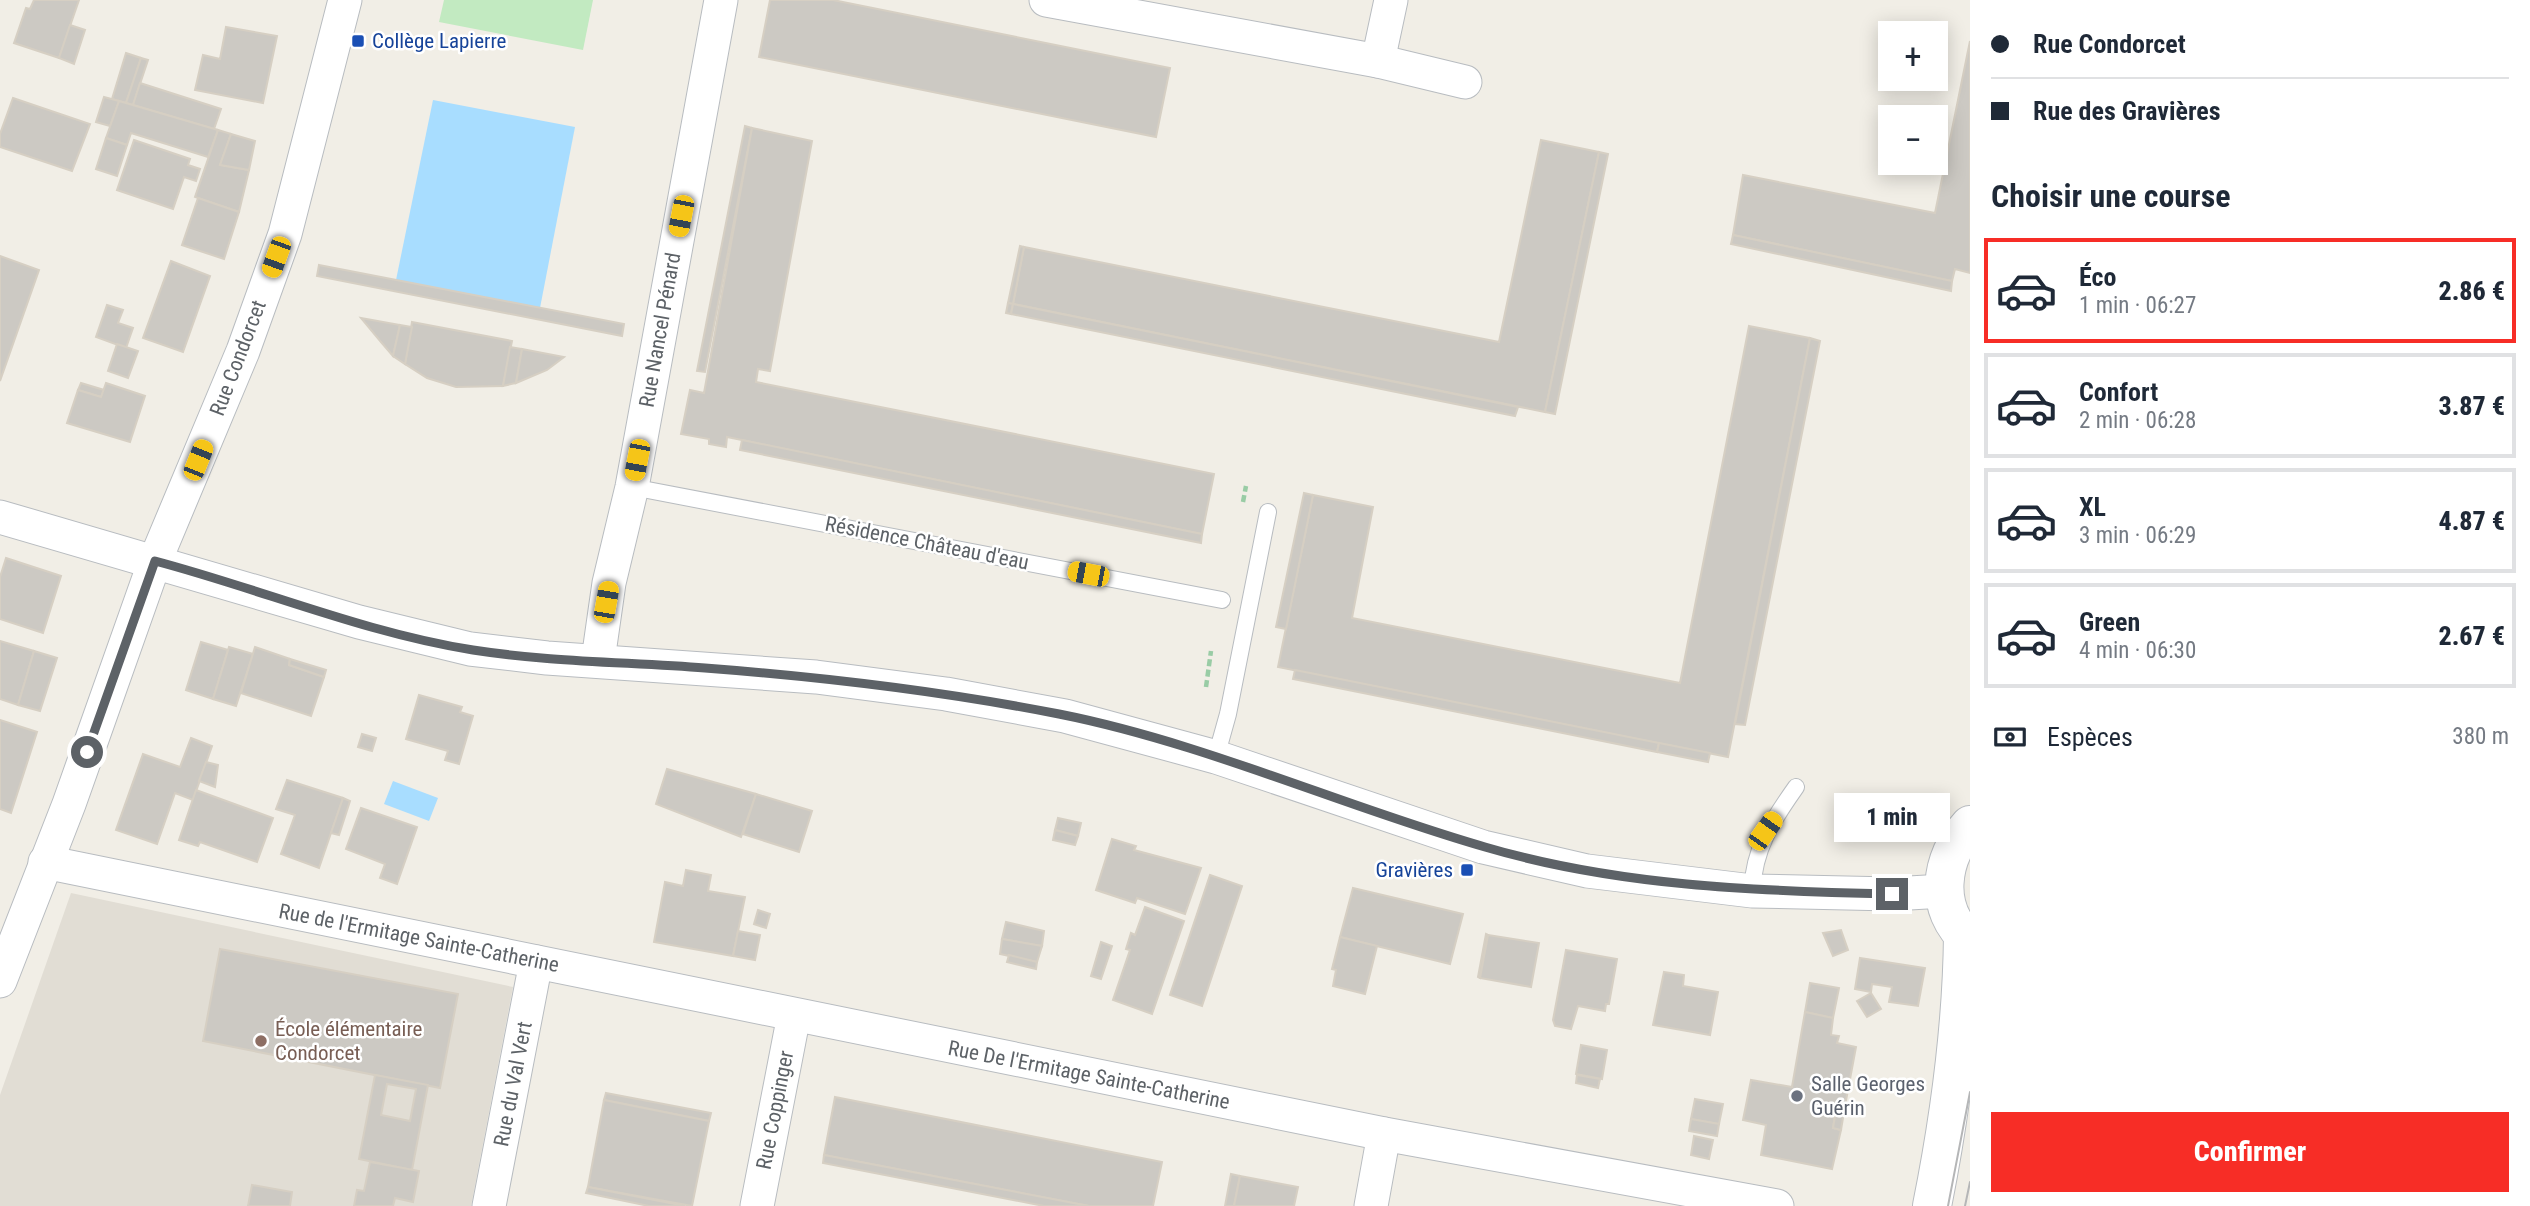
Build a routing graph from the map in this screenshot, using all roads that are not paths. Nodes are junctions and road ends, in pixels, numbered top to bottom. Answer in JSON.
{"nodes":[{"id":1,"x":345,"y":0,"type":"edge"},
{"id":2,"x":721,"y":0,"type":"edge"},
{"id":3,"x":1046,"y":0,"type":"edge"},
{"id":4,"x":1391,"y":0,"type":"edge"},
{"id":5,"x":1135,"y":9,"type":"edge"},
{"id":6,"x":1378,"y":61,"type":"junction"},
{"id":7,"x":1465,"y":82,"type":"dead end"},
{"id":8,"x":632,"y":487,"type":"junction"},
{"id":9,"x":1268,"y":512,"type":"dead end"},
{"id":10,"x":0,"y":517,"type":"edge"},
{"id":11,"x":155,"y":561,"type":"junction"},
{"id":12,"x":1222,"y":600,"type":"dead end"},
{"id":13,"x":598,"y":660,"type":"junction"},
{"id":14,"x":1216,"y":757,"type":"junction"},
{"id":15,"x":1796,"y":787,"type":"dead end"},
{"id":16,"x":1970,"y":825,"type":"edge"},
{"id":17,"x":45,"y":862,"type":"junction"},
{"id":18,"x":1752,"y":891,"type":"junction"},
{"id":19,"x":1944,"y":891,"type":"junction"},
{"id":20,"x":1966,"y":938,"type":"edge"},
{"id":21,"x":536,"y":962,"type":"junction"},
{"id":22,"x":0,"y":981,"type":"edge"},
{"id":23,"x":794,"y":1014,"type":"junction"},
{"id":24,"x":1384,"y":1135,"type":"junction"},
{"id":25,"x":489,"y":1206,"type":"edge"},
{"id":26,"x":757,"y":1206,"type":"edge"},
{"id":27,"x":1371,"y":1206,"type":"edge"},
{"id":28,"x":1777,"y":1206,"type":"edge"},
{"id":29,"x":1932,"y":1206,"type":"edge"}],
"edges":[{"from":1,"to":11,"type":"street","name":"Rue Condorcet"},
{"from":2,"to":8,"type":"street","name":"Rue Nancel Pénard"},
{"from":3,"to":5,"type":"street"},
{"from":4,"to":6,"type":"street"},
{"from":5,"to":6,"type":"street"},
{"from":6,"to":7,"type":"street"},
{"from":8,"to":12,"type":"lane","name":"Résidence Château d'eau"},
{"from":8,"to":13,"type":"street","name":"Rue Nancel Pénard"},
{"from":9,"to":14,"type":"lane"},
{"from":10,"to":11,"type":"street"},
{"from":11,"to":13,"type":"street"},
{"from":11,"to":17,"type":"street","name":"Rue Condorcet"},
{"from":13,"to":14,"type":"street"},
{"from":14,"to":18,"type":"street"},
{"from":15,"to":18,"type":"lane"},
{"from":16,"to":19,"type":"street"},
{"from":17,"to":21,"type":"street","name":"Rue de l'Ermitage Sainte-Catherine"},
{"from":17,"to":22,"type":"street","name":"Rue Condorcet"},
{"from":18,"to":19,"type":"street"},
{"from":19,"to":20,"type":"street"},
{"from":20,"to":29,"type":"street"},
{"from":21,"to":23,"type":"street","name":"Rue de l'Ermitage Sainte-Catherine"},
{"from":21,"to":25,"type":"street","name":"Rue du Val Vert"},
{"from":23,"to":24,"type":"street","name":"Rue De l'Ermitage Sainte-Catherine"},
{"from":23,"to":26,"type":"street","name":"Rue Coppinger"},
{"from":24,"to":27,"type":"street"},
{"from":24,"to":28,"type":"street"}]}
